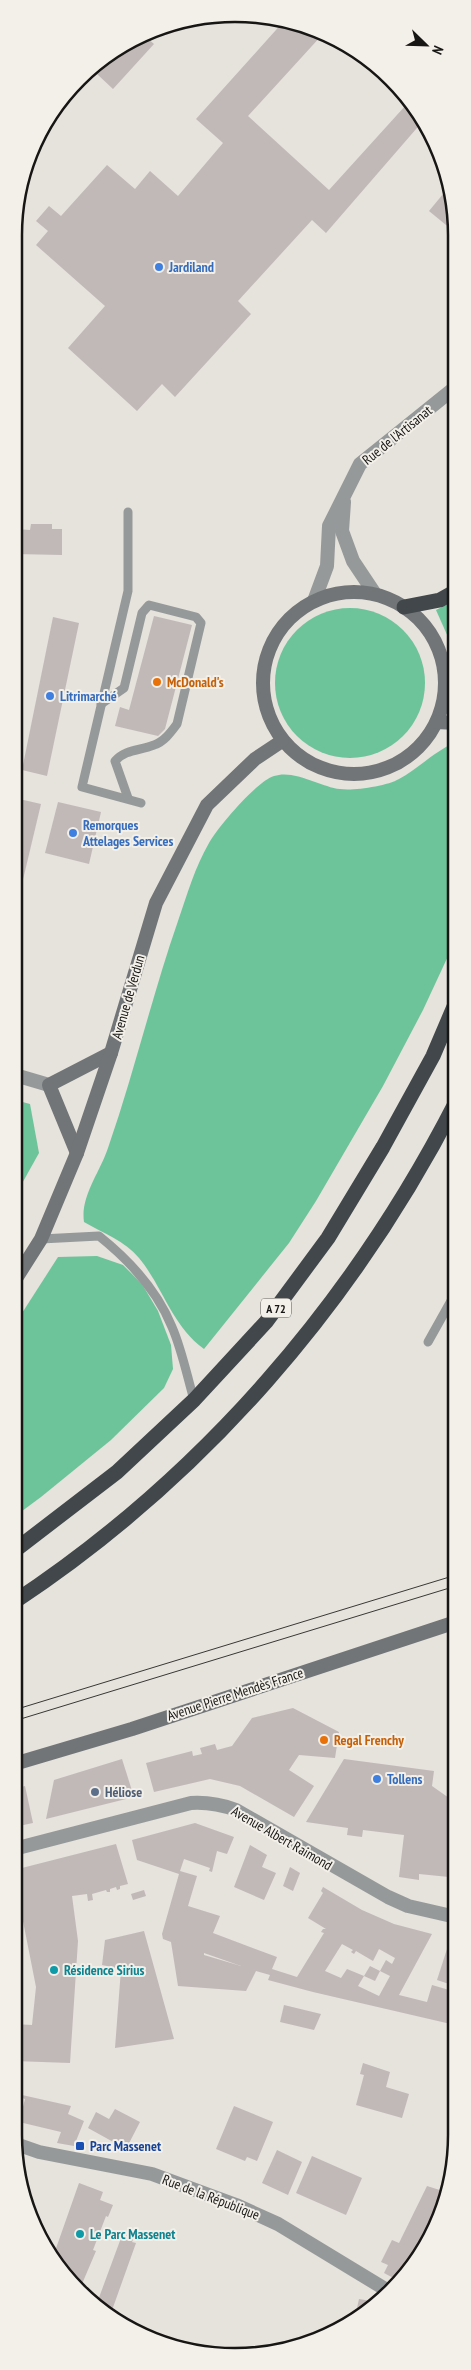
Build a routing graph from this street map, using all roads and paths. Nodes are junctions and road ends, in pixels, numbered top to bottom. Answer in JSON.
{"nodes":[{"id":1,"x":448,"y":393,"type":"edge"},
{"id":2,"x":345,"y":491,"type":"junction"},
{"id":3,"x":128,"y":512,"type":"dead end"},
{"id":4,"x":375,"y":594,"type":"junction"},
{"id":5,"x":448,"y":596,"type":"edge"},
{"id":6,"x":314,"y":601,"type":"junction"},
{"id":7,"x":404,"y":607,"type":"junction"},
{"id":8,"x":448,"y":680,"type":"edge"},
{"id":9,"x":448,"y":697,"type":"edge"},
{"id":10,"x":101,"y":704,"type":"junction"},
{"id":11,"x":437,"y":722,"type":"junction"},
{"id":12,"x":448,"y":723,"type":"edge"},
{"id":13,"x":282,"y":741,"type":"junction"},
{"id":14,"x":128,"y":798,"type":"junction"},
{"id":15,"x":141,"y":803,"type":"dead end"},
{"id":16,"x":448,"y":1021,"type":"edge"},
{"id":17,"x":111,"y":1053,"type":"junction"},
{"id":18,"x":22,"y":1077,"type":"edge"},
{"id":19,"x":49,"y":1085,"type":"junction"},
{"id":20,"x":448,"y":1116,"type":"edge"},
{"id":21,"x":77,"y":1153,"type":"junction"},
{"id":22,"x":41,"y":1239,"type":"junction"},
{"id":23,"x":22,"y":1269,"type":"edge"},
{"id":24,"x":448,"y":1306,"type":"edge"},
{"id":25,"x":428,"y":1342,"type":"dead end"},
{"id":26,"x":194,"y":1400,"type":"junction"},
{"id":27,"x":22,"y":1546,"type":"edge"},
{"id":28,"x":22,"y":1597,"type":"edge"},
{"id":29,"x":448,"y":1625,"type":"edge"},
{"id":30,"x":22,"y":1762,"type":"edge"},
{"id":31,"x":22,"y":1847,"type":"edge"},
{"id":32,"x":448,"y":1915,"type":"edge"},
{"id":33,"x":23,"y":2146,"type":"edge"},
{"id":34,"x":383,"y":2288,"type":"edge"}],
"edges":[{"from":1,"to":2,"type":"street","name":"Rue de l'Artisanat"},
{"from":2,"to":4,"type":"street","name":"Rue de l'Artisanat"},
{"from":2,"to":6,"type":"street","name":"Rue de l'Artisanat"},
{"from":3,"to":10,"type":"lane"},
{"from":4,"to":6,"type":"main road"},
{"from":4,"to":7,"type":"main road"},
{"from":5,"to":7,"type":"highway"},
{"from":6,"to":13,"type":"main road"},
{"from":7,"to":8,"type":"main road"},
{"from":9,"to":11,"type":"main road"},
{"from":10,"to":14,"type":"lane"},
{"from":10,"to":14,"type":"lane"},
{"from":11,"to":12,"type":"main road"},
{"from":11,"to":13,"type":"main road"},
{"from":13,"to":17,"type":"main road","name":"Avenue de Verdun"},
{"from":14,"to":15,"type":"lane"},
{"from":16,"to":26,"type":"highway","number":"A 72"},
{"from":17,"to":19,"type":"main road"},
{"from":17,"to":21,"type":"main road","name":"Avenue de Verdun"},
{"from":18,"to":19,"type":"street"},
{"from":19,"to":21,"type":"main road"},
{"from":20,"to":28,"type":"highway"},
{"from":21,"to":22,"type":"main road","name":"Avenue de Verdun"},
{"from":22,"to":23,"type":"main road","name":"Avenue de Verdun"},
{"from":22,"to":26,"type":"lane"},
{"from":24,"to":25,"type":"lane"},
{"from":26,"to":27,"type":"highway","number":"A 72"},
{"from":29,"to":30,"type":"main road","name":"Avenue Pierre Mendès France"},
{"from":31,"to":32,"type":"street","name":"Avenue Albert Raimond"},
{"from":33,"to":34,"type":"street","name":"Rue de la République"}]}
